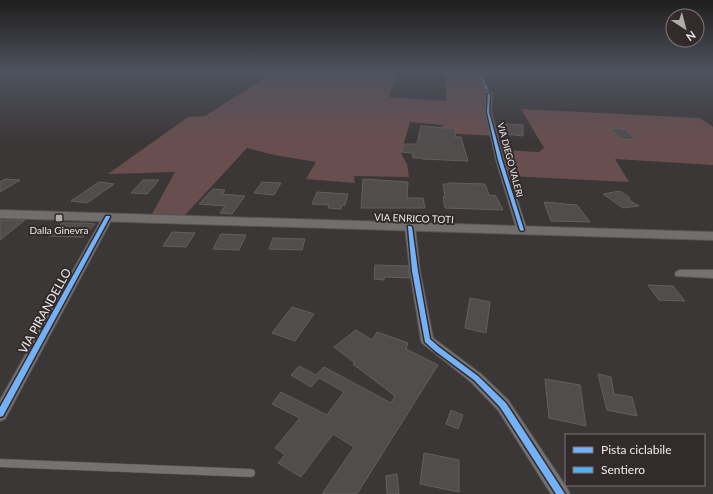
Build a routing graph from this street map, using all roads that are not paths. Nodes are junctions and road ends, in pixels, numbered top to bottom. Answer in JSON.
{"nodes":[{"id":1,"x":489,"y":96,"type":"edge"},
{"id":2,"x":0,"y":214,"type":"edge"},
{"id":3,"x":111,"y":217,"type":"junction"},
{"id":4,"x":410,"y":227,"type":"junction"},
{"id":5,"x":522,"y":230,"type":"junction"},
{"id":6,"x":713,"y":236,"type":"edge"},
{"id":7,"x":680,"y":274,"type":"dead end"},
{"id":8,"x":713,"y":274,"type":"edge"},
{"id":9,"x":0,"y":414,"type":"edge"},
{"id":10,"x":0,"y":462,"type":"edge"},
{"id":11,"x":251,"y":473,"type":"dead end"},
{"id":12,"x":561,"y":494,"type":"edge"}],
"edges":[{"from":1,"to":5,"type":"street","name":"VIA DIEGO VALERI"},
{"from":2,"to":3,"type":"main road","name":"VIA ENRICO TOTI"},
{"from":3,"to":4,"type":"main road","name":"VIA ENRICO TOTI"},
{"from":3,"to":9,"type":"street","name":"VIA PIRANDELLO"},
{"from":4,"to":5,"type":"main road","name":"VIA ENRICO TOTI"},
{"from":4,"to":12,"type":"street"},
{"from":5,"to":6,"type":"main road","name":"VIA ENRICO TOTI"},
{"from":7,"to":8,"type":"street"},
{"from":10,"to":11,"type":"lane"}]}
